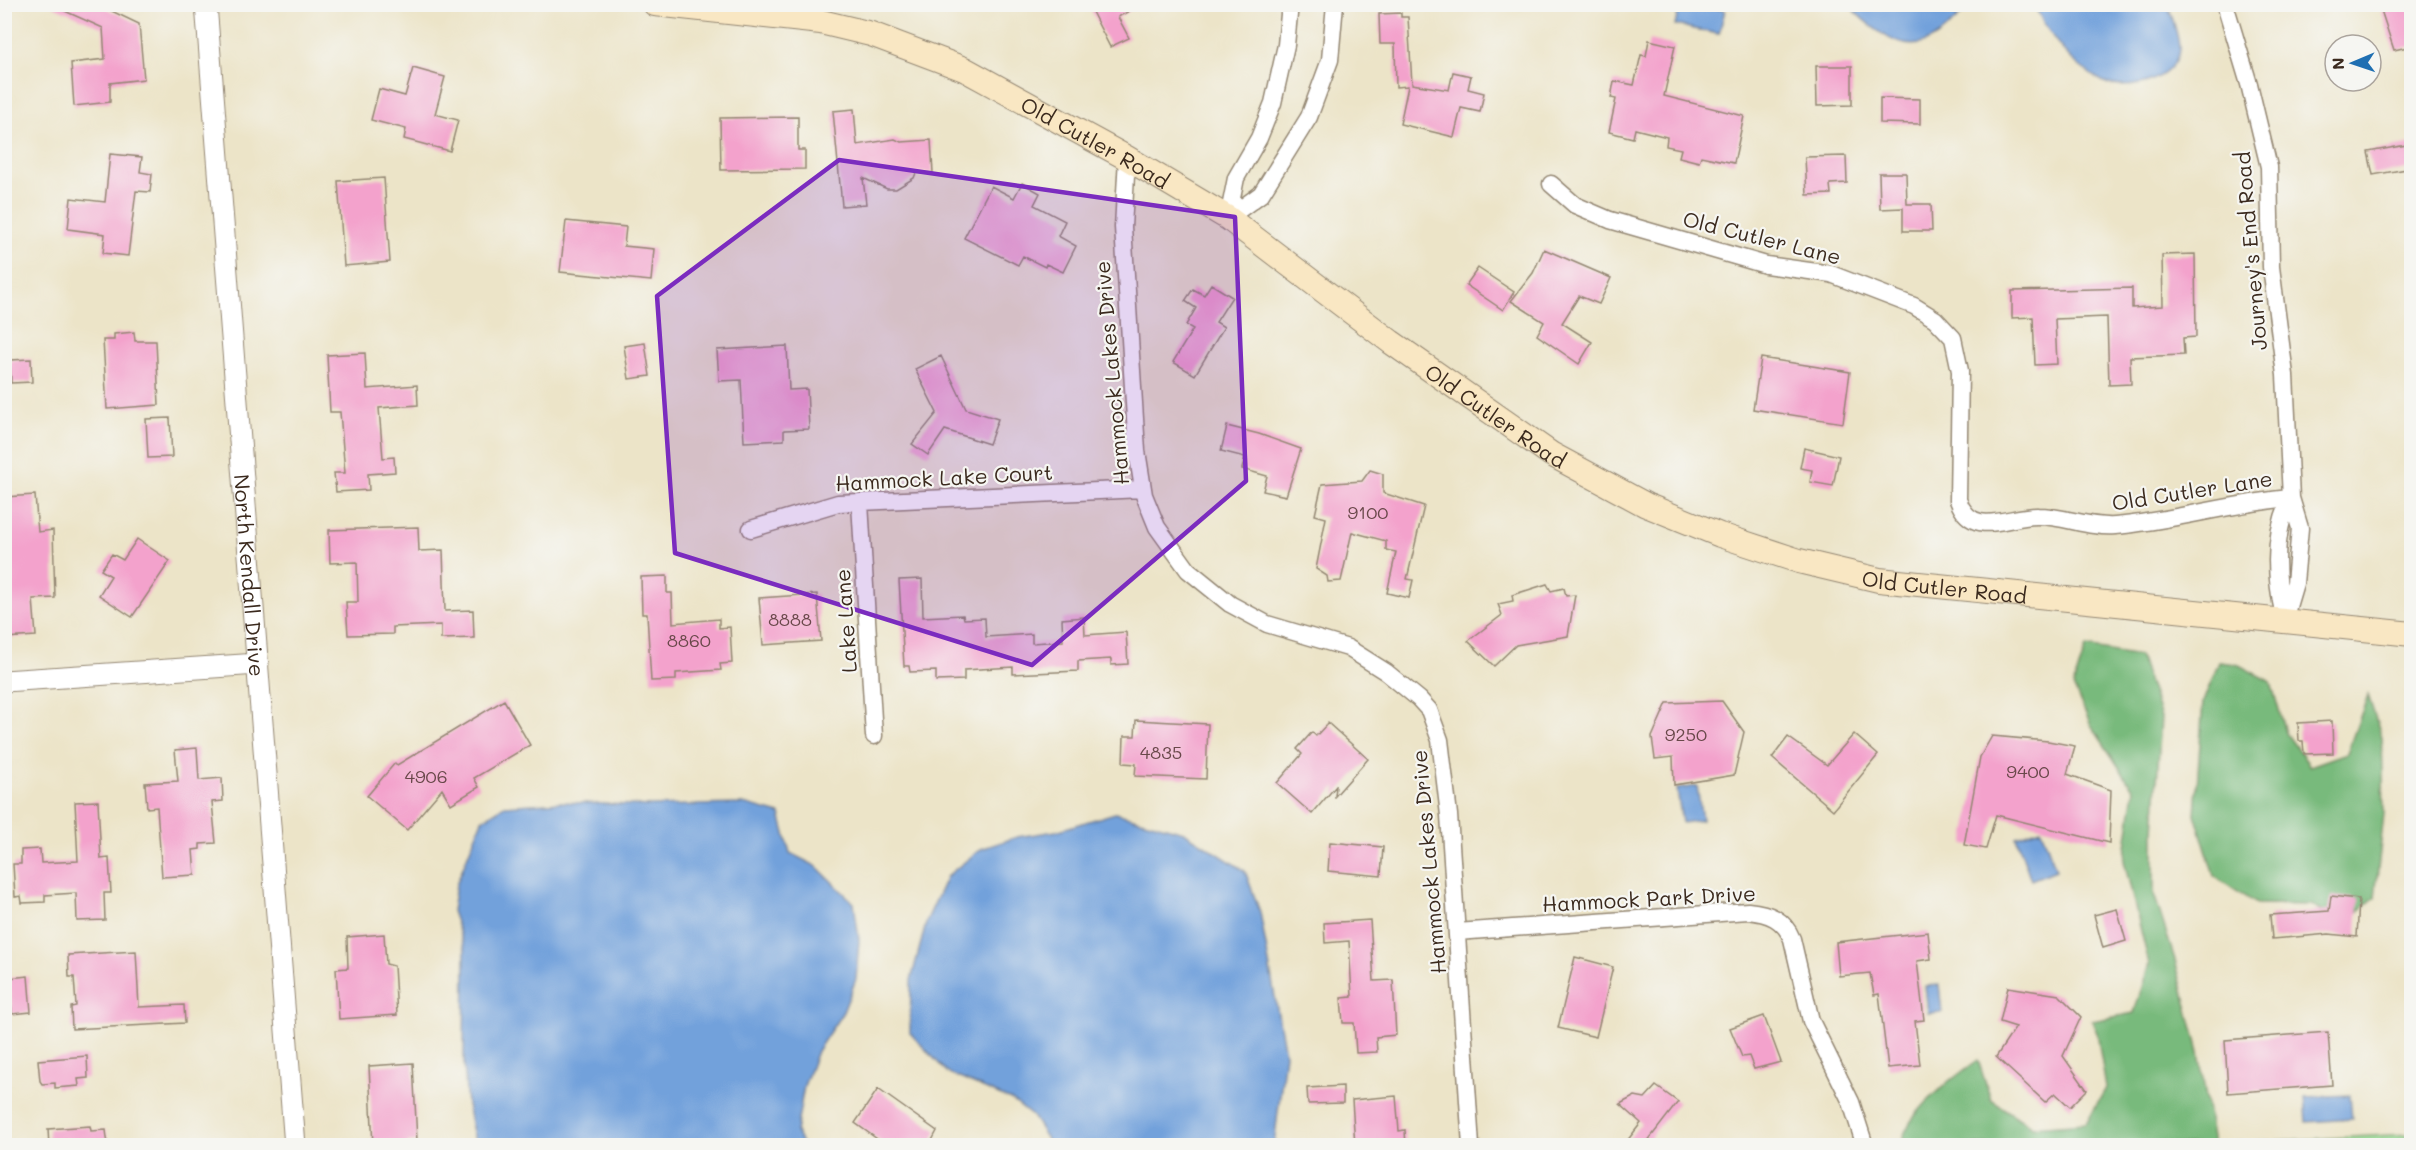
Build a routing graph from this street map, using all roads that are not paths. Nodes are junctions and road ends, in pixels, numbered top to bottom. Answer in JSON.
{"nodes":[{"id":1,"x":206,"y":4,"type":"edge"},
{"id":2,"x":655,"y":4,"type":"edge"},
{"id":3,"x":1290,"y":4,"type":"edge"},
{"id":4,"x":1335,"y":4,"type":"edge"},
{"id":5,"x":2225,"y":4,"type":"edge"},
{"id":6,"x":1127,"y":158,"type":"junction"},
{"id":7,"x":1551,"y":184,"type":"dead end"},
{"id":8,"x":1228,"y":218,"type":"junction"},
{"id":9,"x":1142,"y":489,"type":"junction"},
{"id":10,"x":2291,"y":498,"type":"junction"},
{"id":11,"x":860,"y":503,"type":"junction"},
{"id":12,"x":751,"y":529,"type":"dead end"},
{"id":13,"x":2284,"y":620,"type":"junction"},
{"id":14,"x":2412,"y":634,"type":"edge"},
{"id":15,"x":258,"y":664,"type":"junction"},
{"id":16,"x":4,"y":681,"type":"edge"},
{"id":17,"x":874,"y":736,"type":"dead end"},
{"id":18,"x":1457,"y":932,"type":"junction"},
{"id":19,"x":295,"y":1146,"type":"edge"},
{"id":20,"x":1471,"y":1146,"type":"edge"},
{"id":21,"x":1865,"y":1146,"type":"edge"}],
"edges":[{"from":1,"to":15,"type":"street","name":"North Kendall Drive"},
{"from":2,"to":6,"type":"main road","name":"Old Cutler Road"},
{"from":3,"to":8,"type":"street"},
{"from":4,"to":8,"type":"street"},
{"from":5,"to":10,"type":"street","name":"Journey's End Road"},
{"from":6,"to":8,"type":"main road","name":"Old Cutler Road"},
{"from":6,"to":9,"type":"street","name":"Hammock Lakes Drive"},
{"from":7,"to":10,"type":"street","name":"Old Cutler Lane"},
{"from":8,"to":13,"type":"main road","name":"Old Cutler Road"},
{"from":9,"to":11,"type":"street","name":"Hammock Lake Court"},
{"from":9,"to":18,"type":"street","name":"Hammock Lakes Drive"},
{"from":10,"to":13,"type":"street","name":"Journey's End Road"},
{"from":11,"to":12,"type":"street","name":"Hammock Lake Court"},
{"from":11,"to":17,"type":"street","name":"Lake Lane"},
{"from":13,"to":14,"type":"main road","name":"Old Cutler Road"},
{"from":15,"to":16,"type":"street"},
{"from":15,"to":19,"type":"street","name":"North Kendall Drive"},
{"from":18,"to":20,"type":"street","name":"Hammock Lakes Drive"},
{"from":18,"to":21,"type":"street","name":"Hammock Park Drive"}]}
